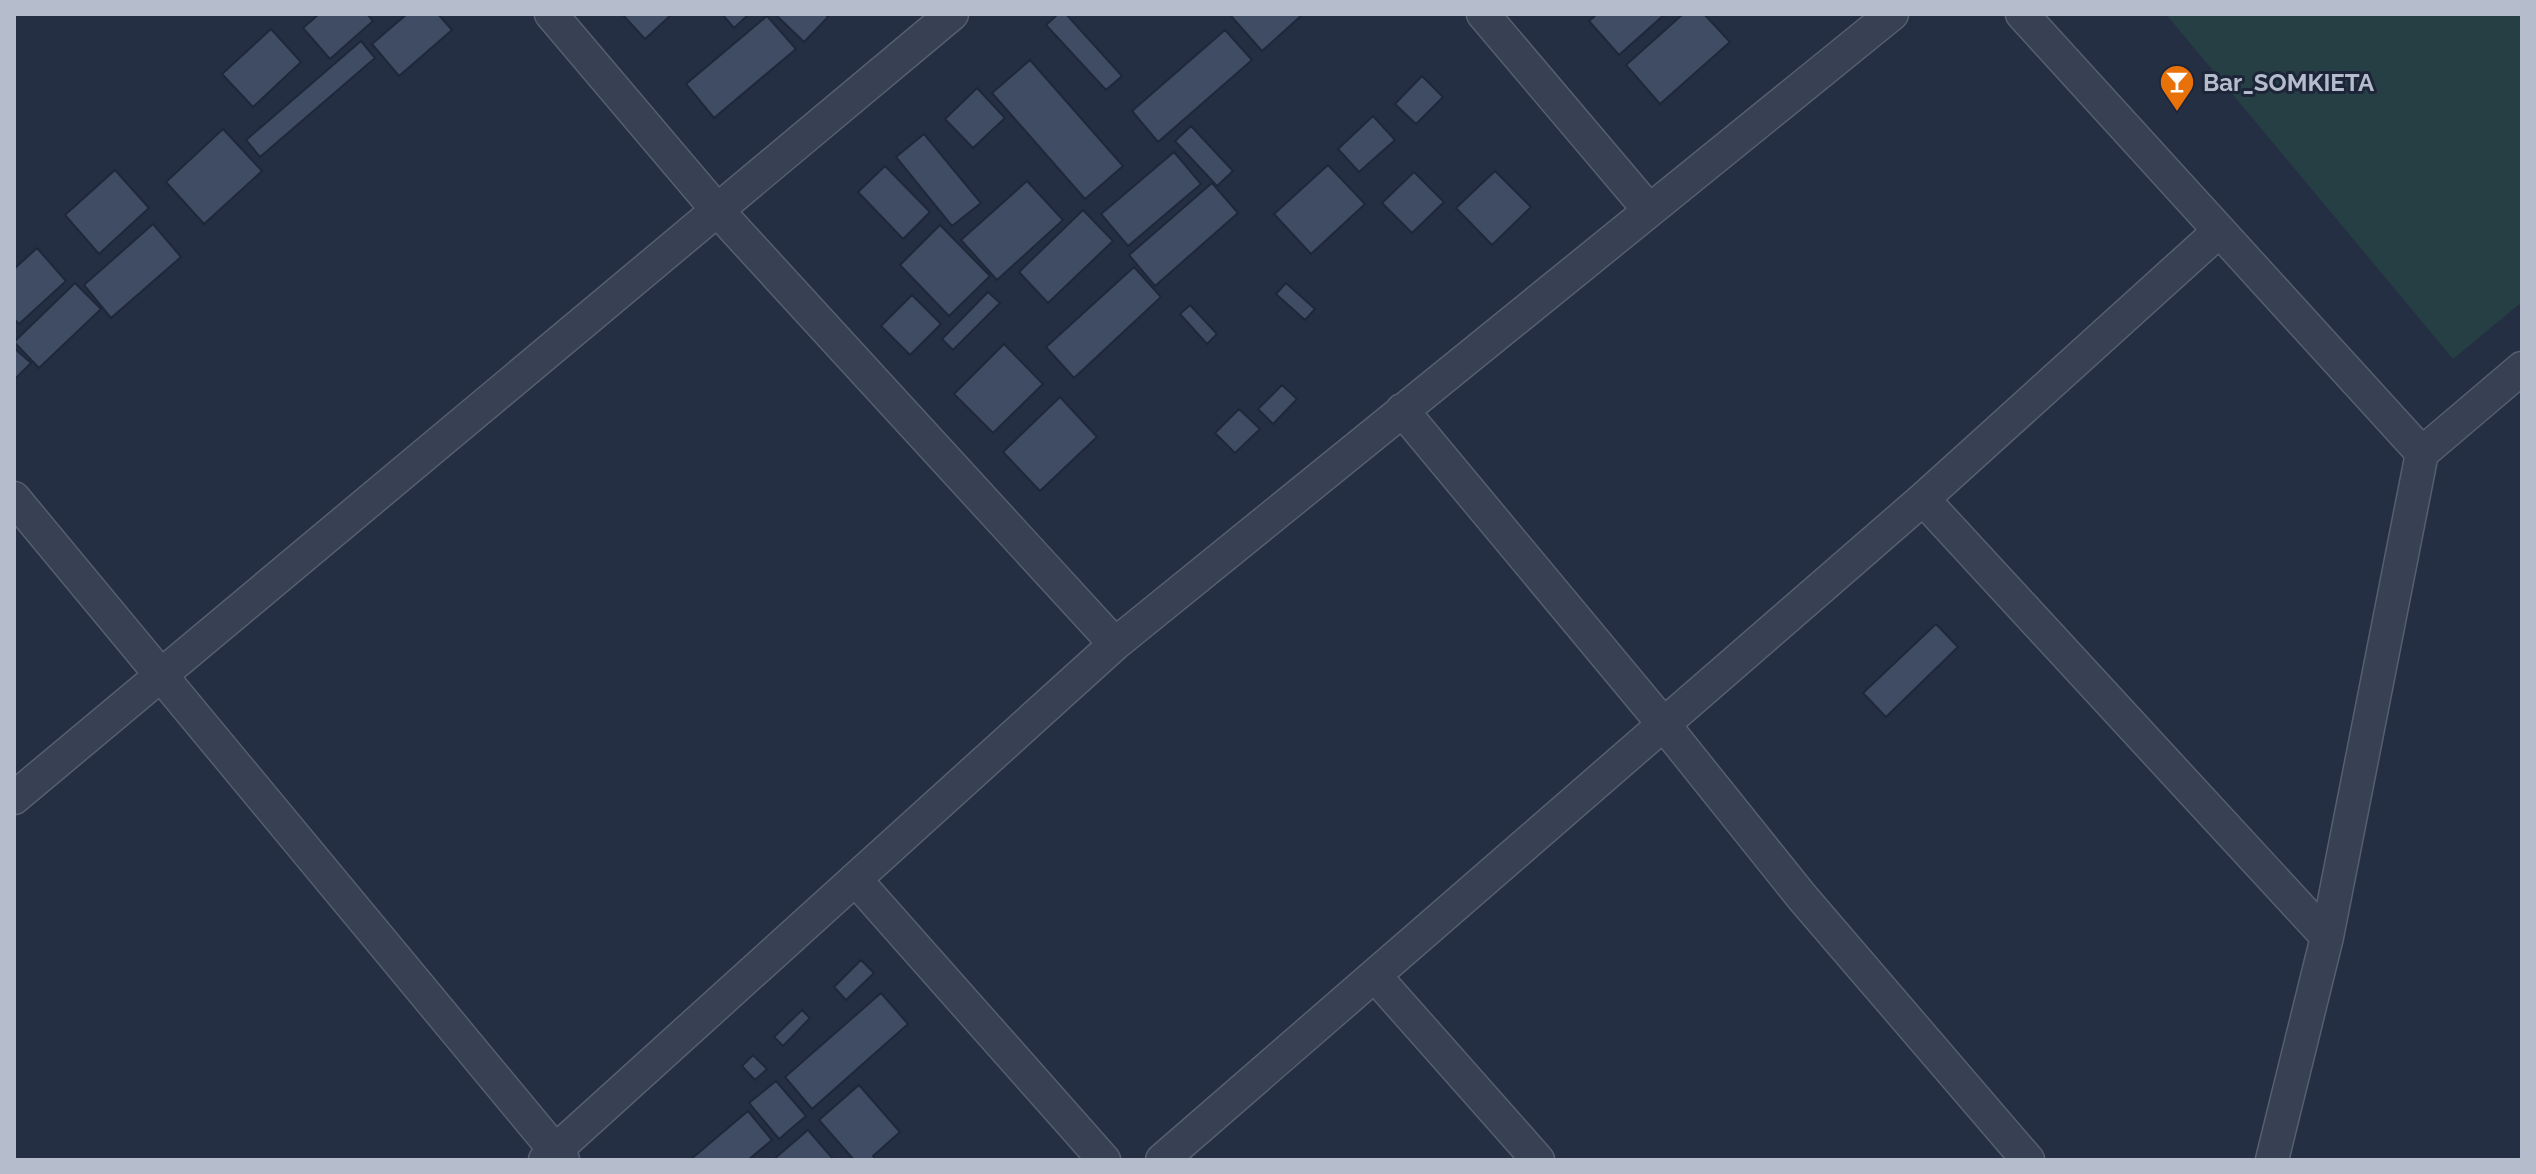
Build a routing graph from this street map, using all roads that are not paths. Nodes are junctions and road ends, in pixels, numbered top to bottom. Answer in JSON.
{"nodes":[{"id":1,"x":551,"y":14,"type":"edge"},
{"id":2,"x":952,"y":14,"type":"edge"},
{"id":3,"x":1483,"y":14,"type":"edge"},
{"id":4,"x":1892,"y":14,"type":"edge"},
{"id":5,"x":2022,"y":14,"type":"edge"},
{"id":6,"x":1649,"y":210,"type":"junction"},
{"id":7,"x":718,"y":211,"type":"junction"},
{"id":8,"x":2218,"y":232,"type":"junction"},
{"id":9,"x":2522,"y":368,"type":"edge"},
{"id":10,"x":1402,"y":410,"type":"junction"},
{"id":11,"x":2422,"y":453,"type":"junction"},
{"id":12,"x":14,"y":498,"type":"edge"},
{"id":13,"x":1923,"y":499,"type":"junction"},
{"id":14,"x":1115,"y":644,"type":"junction"},
{"id":15,"x":161,"y":675,"type":"junction"},
{"id":16,"x":1665,"y":726,"type":"junction"},
{"id":17,"x":14,"y":798,"type":"edge"},
{"id":18,"x":855,"y":879,"type":"junction"},
{"id":19,"x":2327,"y":937,"type":"junction"},
{"id":20,"x":1376,"y":977,"type":"junction"},
{"id":21,"x":555,"y":1157,"type":"edge"},
{"id":22,"x":1104,"y":1160,"type":"edge"},
{"id":23,"x":1162,"y":1160,"type":"edge"},
{"id":24,"x":1538,"y":1160,"type":"edge"},
{"id":25,"x":2028,"y":1160,"type":"edge"},
{"id":26,"x":2272,"y":1160,"type":"edge"}],
"edges":[{"from":1,"to":7,"type":"street"},
{"from":2,"to":7,"type":"street"},
{"from":3,"to":6,"type":"street"},
{"from":4,"to":6,"type":"street"},
{"from":5,"to":8,"type":"street"},
{"from":6,"to":10,"type":"street"},
{"from":7,"to":14,"type":"street"},
{"from":7,"to":15,"type":"street"},
{"from":8,"to":11,"type":"street"},
{"from":8,"to":13,"type":"street"},
{"from":9,"to":11,"type":"street"},
{"from":10,"to":14,"type":"street"},
{"from":10,"to":16,"type":"street"},
{"from":11,"to":19,"type":"street"},
{"from":12,"to":15,"type":"street"},
{"from":13,"to":16,"type":"street"},
{"from":13,"to":19,"type":"street"},
{"from":14,"to":18,"type":"street"},
{"from":15,"to":17,"type":"street"},
{"from":15,"to":21,"type":"street"},
{"from":16,"to":20,"type":"street"},
{"from":16,"to":25,"type":"street"},
{"from":18,"to":21,"type":"street"},
{"from":18,"to":22,"type":"street"},
{"from":19,"to":26,"type":"street"},
{"from":20,"to":23,"type":"street"},
{"from":20,"to":24,"type":"street"}]}
